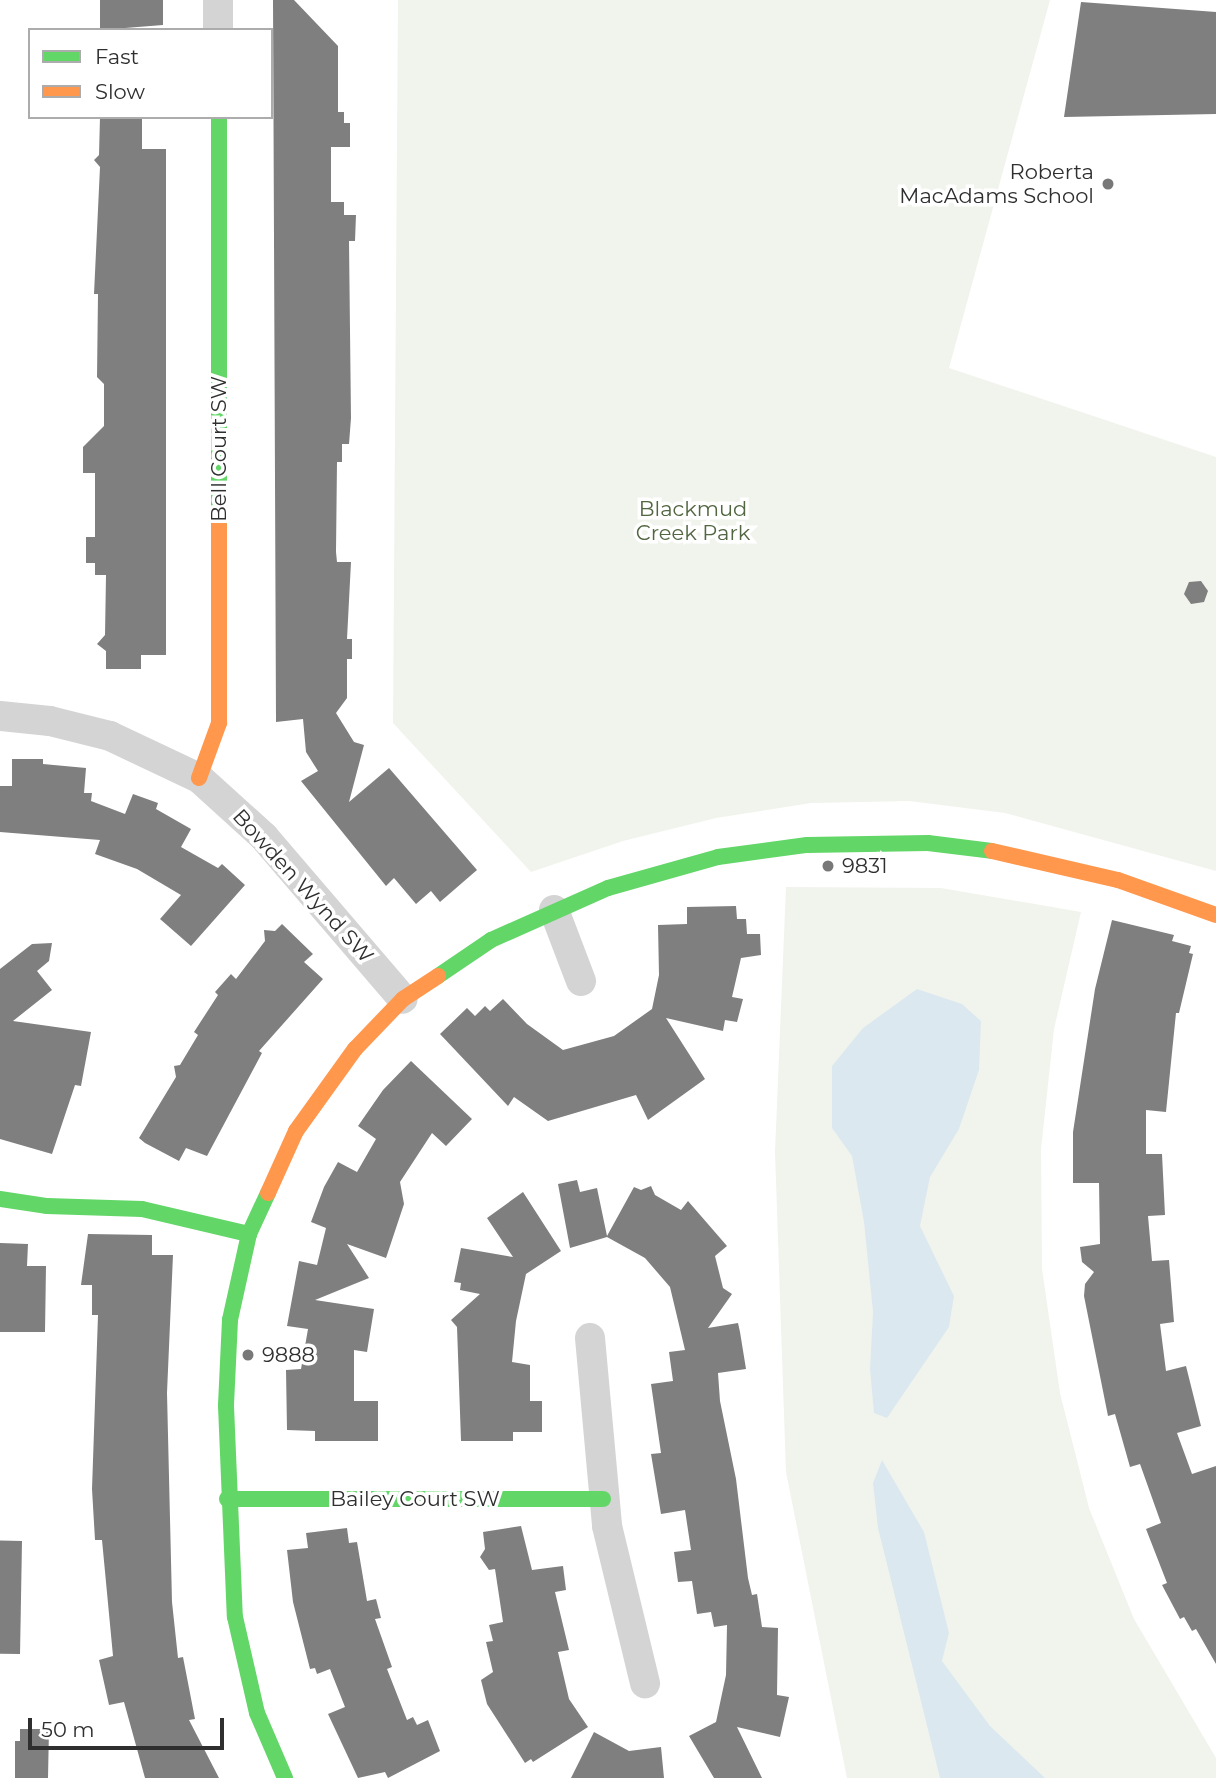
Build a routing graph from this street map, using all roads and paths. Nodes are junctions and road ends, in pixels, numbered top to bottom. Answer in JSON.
{"nodes":[{"id":1,"x":218,"y":0,"type":"edge"},
{"id":2,"x":218,"y":28,"type":"edge"},
{"id":3,"x":219,"y":119,"type":"edge"},
{"id":4,"x":0,"y":716,"type":"edge"},
{"id":5,"x":199,"y":778,"type":"junction"},
{"id":6,"x":554,"y":910,"type":"junction"},
{"id":7,"x":1216,"y":915,"type":"edge"},
{"id":8,"x":581,"y":981,"type":"dead end"},
{"id":9,"x":403,"y":999,"type":"junction"},
{"id":10,"x":0,"y":1199,"type":"edge"},
{"id":11,"x":249,"y":1234,"type":"junction"},
{"id":12,"x":590,"y":1338,"type":"dead end"},
{"id":13,"x":227,"y":1499,"type":"junction"},
{"id":14,"x":603,"y":1499,"type":"junction"},
{"id":15,"x":645,"y":1683,"type":"dead end"},
{"id":16,"x":285,"y":1778,"type":"edge"}],
"edges":[{"from":1,"to":2,"type":"street"},
{"from":3,"to":5,"type":"street","name":"Bell Court SW"},
{"from":4,"to":5,"type":"street","name":"Bowden Wynd SW"},
{"from":5,"to":9,"type":"street","name":"Bowden Wynd SW"},
{"from":6,"to":7,"type":"street"},
{"from":6,"to":8,"type":"street"},
{"from":6,"to":9,"type":"street"},
{"from":9,"to":11,"type":"street"},
{"from":10,"to":11,"type":"street"},
{"from":11,"to":13,"type":"street"},
{"from":12,"to":14,"type":"street"},
{"from":13,"to":14,"type":"street","name":"Bailey Court SW"},
{"from":13,"to":16,"type":"street"},
{"from":14,"to":15,"type":"street"}]}
